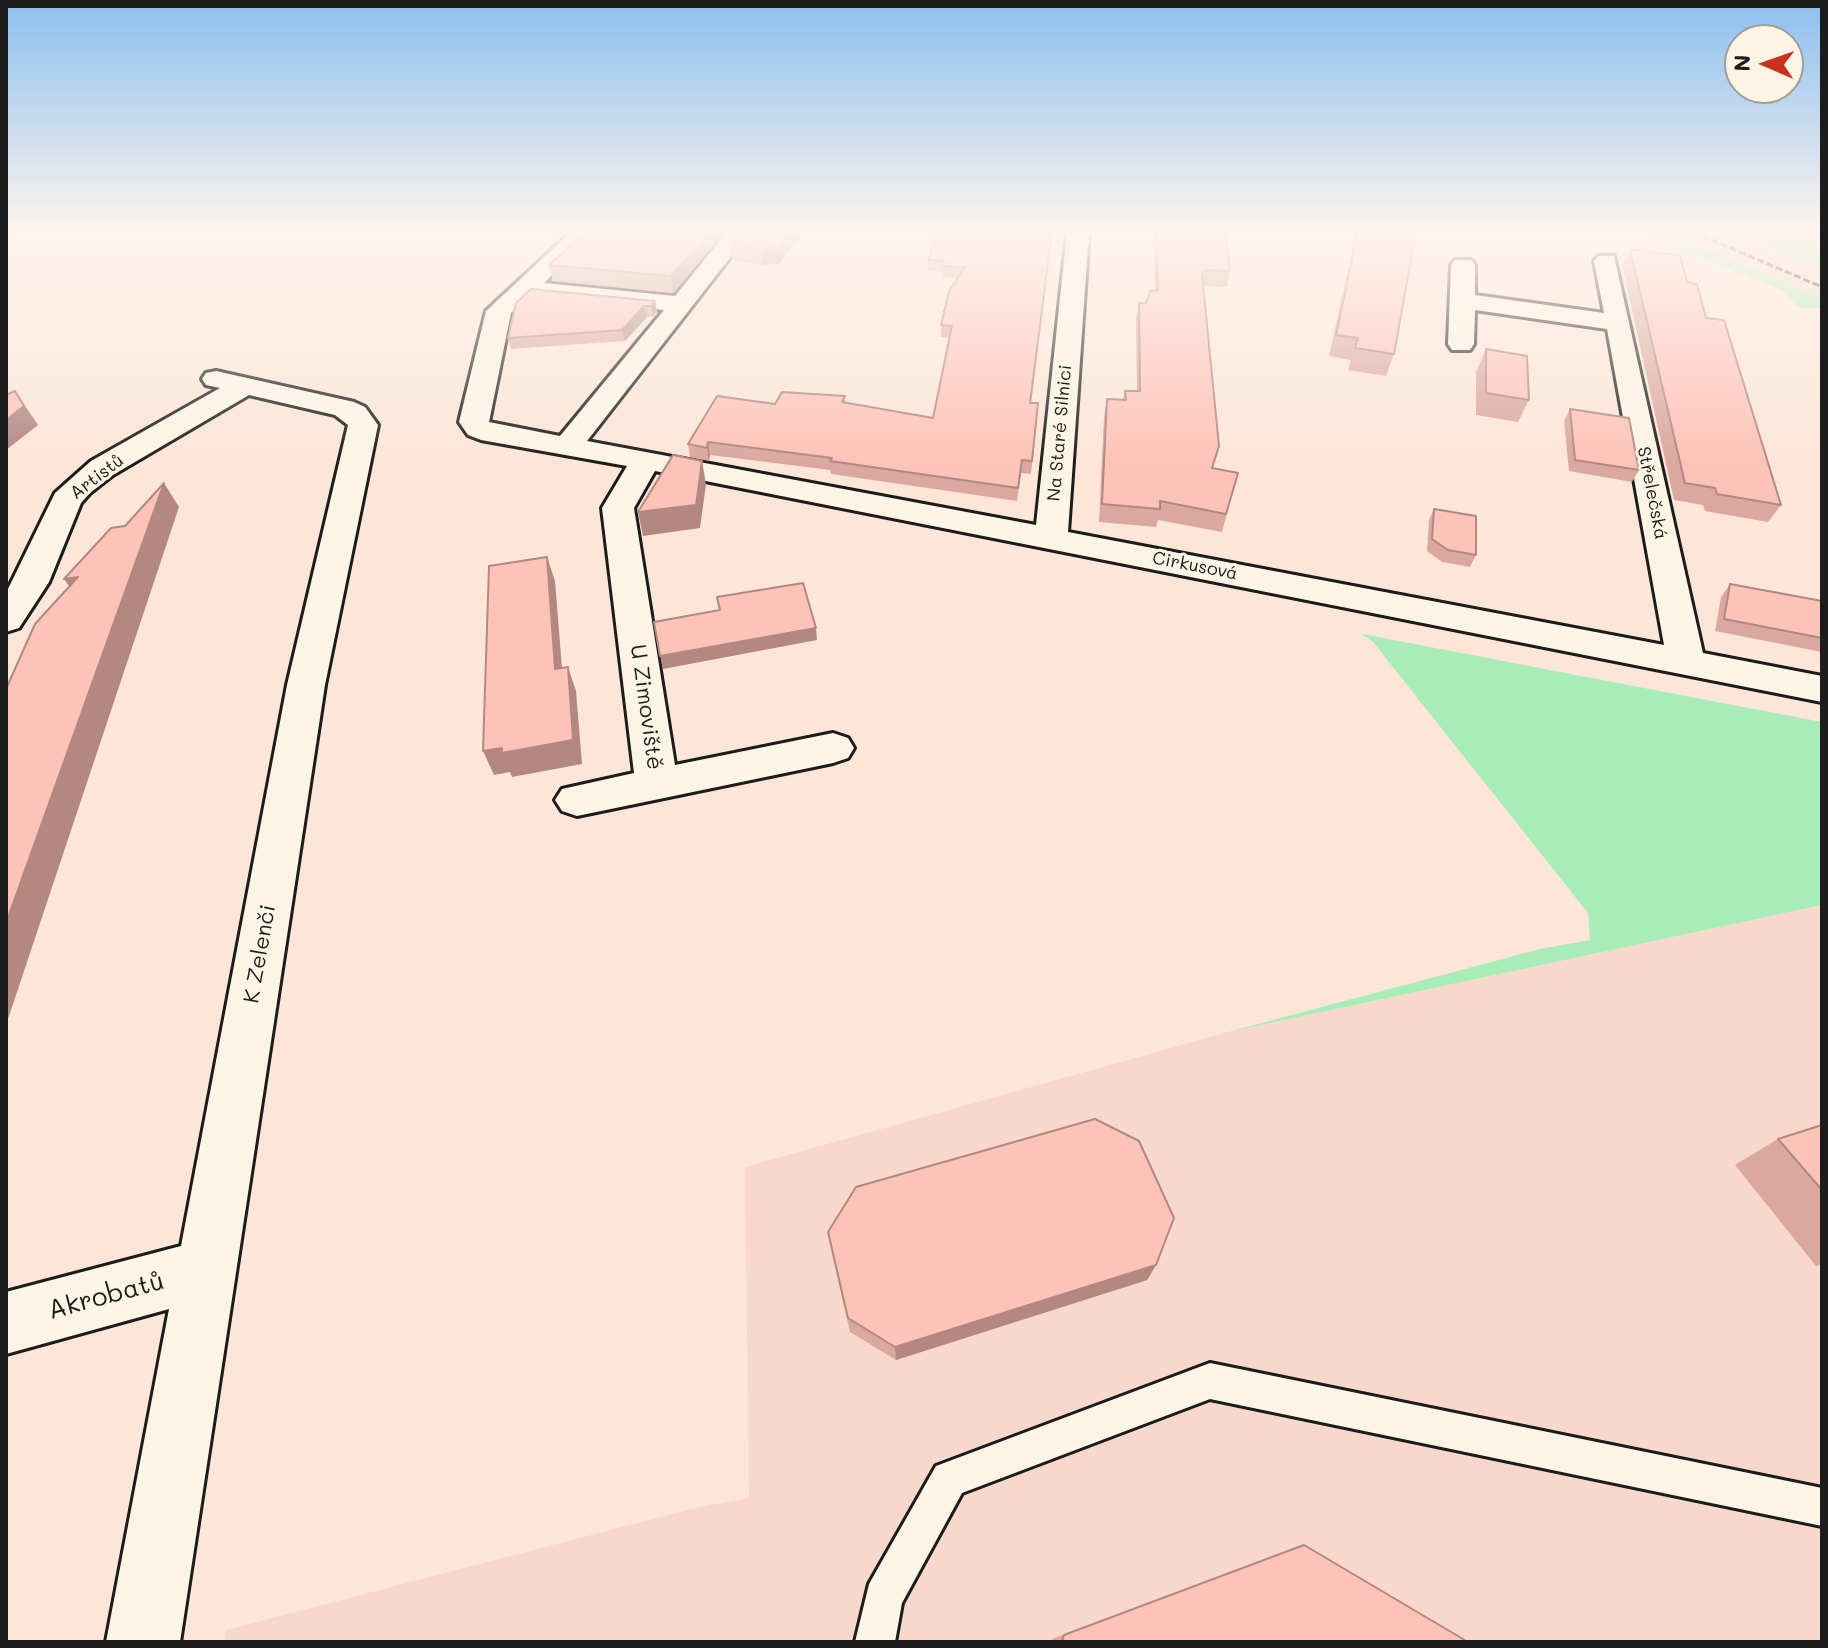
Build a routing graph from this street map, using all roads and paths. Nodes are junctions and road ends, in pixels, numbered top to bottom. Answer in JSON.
{"nodes":[{"id":1,"x":501,"y":309,"type":"edge"},
{"id":2,"x":678,"y":309,"type":"edge"},
{"id":3,"x":1071,"y":309,"type":"edge"},
{"id":4,"x":1462,"y":309,"type":"edge"},
{"id":5,"x":1518,"y":309,"type":"edge"},
{"id":6,"x":1615,"y":309,"type":"edge"},
{"id":7,"x":1618,"y":323,"type":"junction"},
{"id":8,"x":1461,"y":344,"type":"dead end"},
{"id":9,"x":230,"y":383,"type":"joint"},
{"id":10,"x":567,"y":447,"type":"junction"},
{"id":11,"x":646,"y":460,"type":"junction"},
{"id":12,"x":1051,"y":538,"type":"junction"},
{"id":13,"x":6,"y":620,"type":"edge"},
{"id":14,"x":1686,"y":663,"type":"junction"},
{"id":15,"x":1822,"y":689,"type":"edge"},
{"id":16,"x":833,"y":748,"type":"dead end"},
{"id":17,"x":657,"y":784,"type":"junction"},
{"id":18,"x":577,"y":800,"type":"dead end"},
{"id":19,"x":206,"y":1269,"type":"junction"},
{"id":20,"x":6,"y":1323,"type":"edge"},
{"id":21,"x":1822,"y":1507,"type":"edge"},
{"id":22,"x":143,"y":1642,"type":"edge"},
{"id":23,"x":875,"y":1642,"type":"edge"}],
"edges":[{"from":1,"to":10,"type":"street","name":"Cirkusová"},
{"from":2,"to":10,"type":"street"},
{"from":3,"to":12,"type":"street","name":"Na Staré Silnici"},
{"from":4,"to":8,"type":"street"},
{"from":5,"to":7,"type":"street"},
{"from":6,"to":7,"type":"street","name":"Střelečská"},
{"from":7,"to":14,"type":"street","name":"Střelečská"},
{"from":9,"to":13,"type":"street","name":"Artistů"},
{"from":9,"to":19,"type":"street","name":"K Zelenči"},
{"from":10,"to":11,"type":"street","name":"Cirkusová"},
{"from":11,"to":12,"type":"street","name":"Cirkusová"},
{"from":11,"to":17,"type":"street","name":"U Zimoviště"},
{"from":12,"to":14,"type":"street","name":"Cirkusová"},
{"from":14,"to":15,"type":"street","name":"Cirkusová"},
{"from":16,"to":17,"type":"street","name":"U Zimoviště"},
{"from":17,"to":18,"type":"street"},
{"from":19,"to":20,"type":"street","name":"Akrobatů"},
{"from":19,"to":22,"type":"street","name":"K Zelenči"},
{"from":21,"to":23,"type":"lane"}]}
